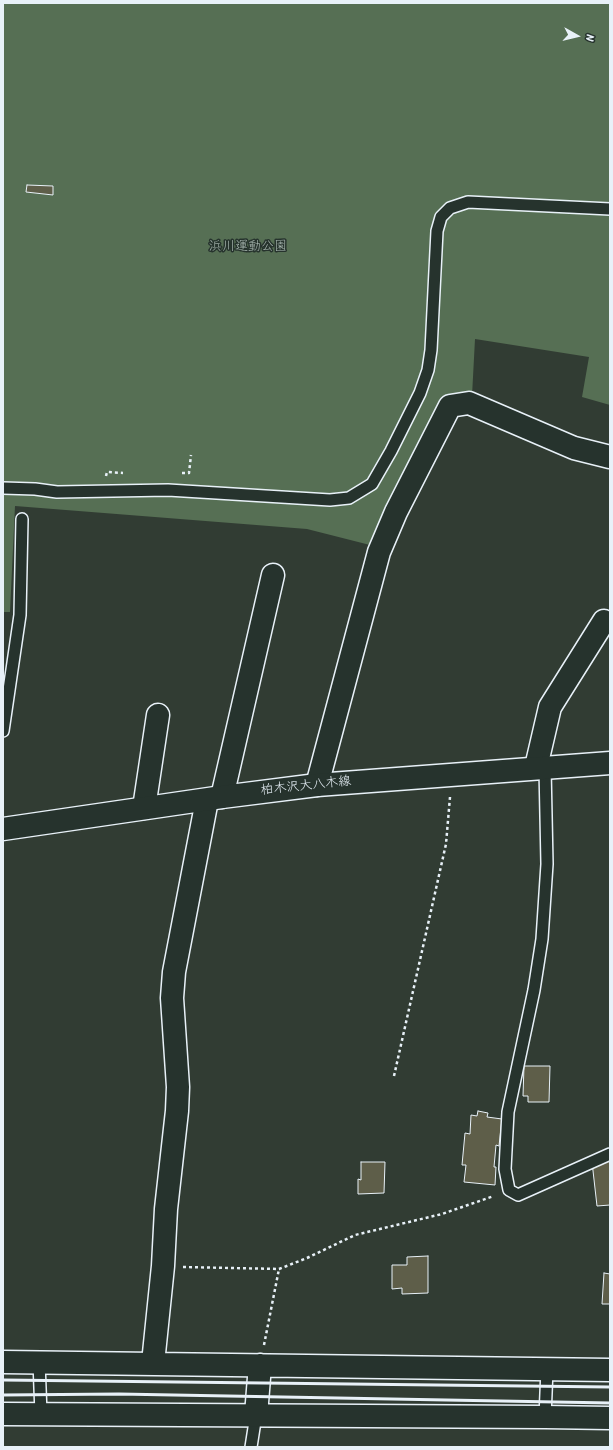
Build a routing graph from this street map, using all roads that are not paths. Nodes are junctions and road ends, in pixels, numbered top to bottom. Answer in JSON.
{"nodes":[{"id":1,"x":610,"y":209,"type":"edge"},
{"id":2,"x":610,"y":457,"type":"edge"},
{"id":3,"x":3,"y":488,"type":"edge"},
{"id":4,"x":22,"y":519,"type":"dead end"},
{"id":5,"x":273,"y":575,"type":"dead end"},
{"id":6,"x":604,"y":621,"type":"dead end"},
{"id":7,"x":158,"y":715,"type":"dead end"},
{"id":8,"x":3,"y":731,"type":"edge"},
{"id":9,"x":610,"y":763,"type":"edge"},
{"id":10,"x":541,"y":768,"type":"junction"},
{"id":11,"x":317,"y":785,"type":"junction"},
{"id":12,"x":215,"y":798,"type":"junction"},
{"id":13,"x":144,"y":808,"type":"junction"},
{"id":14,"x":3,"y":829,"type":"edge"},
{"id":15,"x":610,"y":1154,"type":"edge"},
{"id":16,"x":3,"y":1362,"type":"edge"},
{"id":17,"x":39,"y":1362,"type":"junction"},
{"id":18,"x":153,"y":1363,"type":"junction"},
{"id":19,"x":260,"y":1365,"type":"junction"},
{"id":20,"x":547,"y":1369,"type":"junction"},
{"id":21,"x":610,"y":1370,"type":"edge"},
{"id":22,"x":3,"y":1414,"type":"edge"},
{"id":23,"x":41,"y":1414,"type":"junction"},
{"id":24,"x":256,"y":1415,"type":"junction"},
{"id":25,"x":545,"y":1417,"type":"junction"},
{"id":26,"x":610,"y":1418,"type":"edge"},
{"id":27,"x":251,"y":1447,"type":"edge"}],
"edges":[{"from":1,"to":3,"type":"lane"},
{"from":2,"to":11,"type":"street"},
{"from":4,"to":8,"type":"lane"},
{"from":5,"to":12,"type":"street"},
{"from":6,"to":10,"type":"street"},
{"from":7,"to":13,"type":"street"},
{"from":9,"to":10,"type":"street","name":"柏木沢大八木線"},
{"from":10,"to":11,"type":"street","name":"柏木沢大八木線"},
{"from":10,"to":15,"type":"lane"},
{"from":11,"to":12,"type":"street","name":"柏木沢大八木線"},
{"from":12,"to":13,"type":"street","name":"柏木沢大八木線"},
{"from":12,"to":18,"type":"street"},
{"from":13,"to":14,"type":"street","name":"柏木沢大八木線"},
{"from":16,"to":17,"type":"street"},
{"from":17,"to":18,"type":"street"},
{"from":17,"to":23,"type":"lane"},
{"from":18,"to":19,"type":"street"},
{"from":19,"to":20,"type":"street"},
{"from":19,"to":24,"type":"street"},
{"from":20,"to":21,"type":"street"},
{"from":20,"to":25,"type":"lane"},
{"from":22,"to":23,"type":"street"},
{"from":23,"to":24,"type":"street"},
{"from":24,"to":25,"type":"street"},
{"from":24,"to":27,"type":"lane"},
{"from":25,"to":26,"type":"street"}]}
